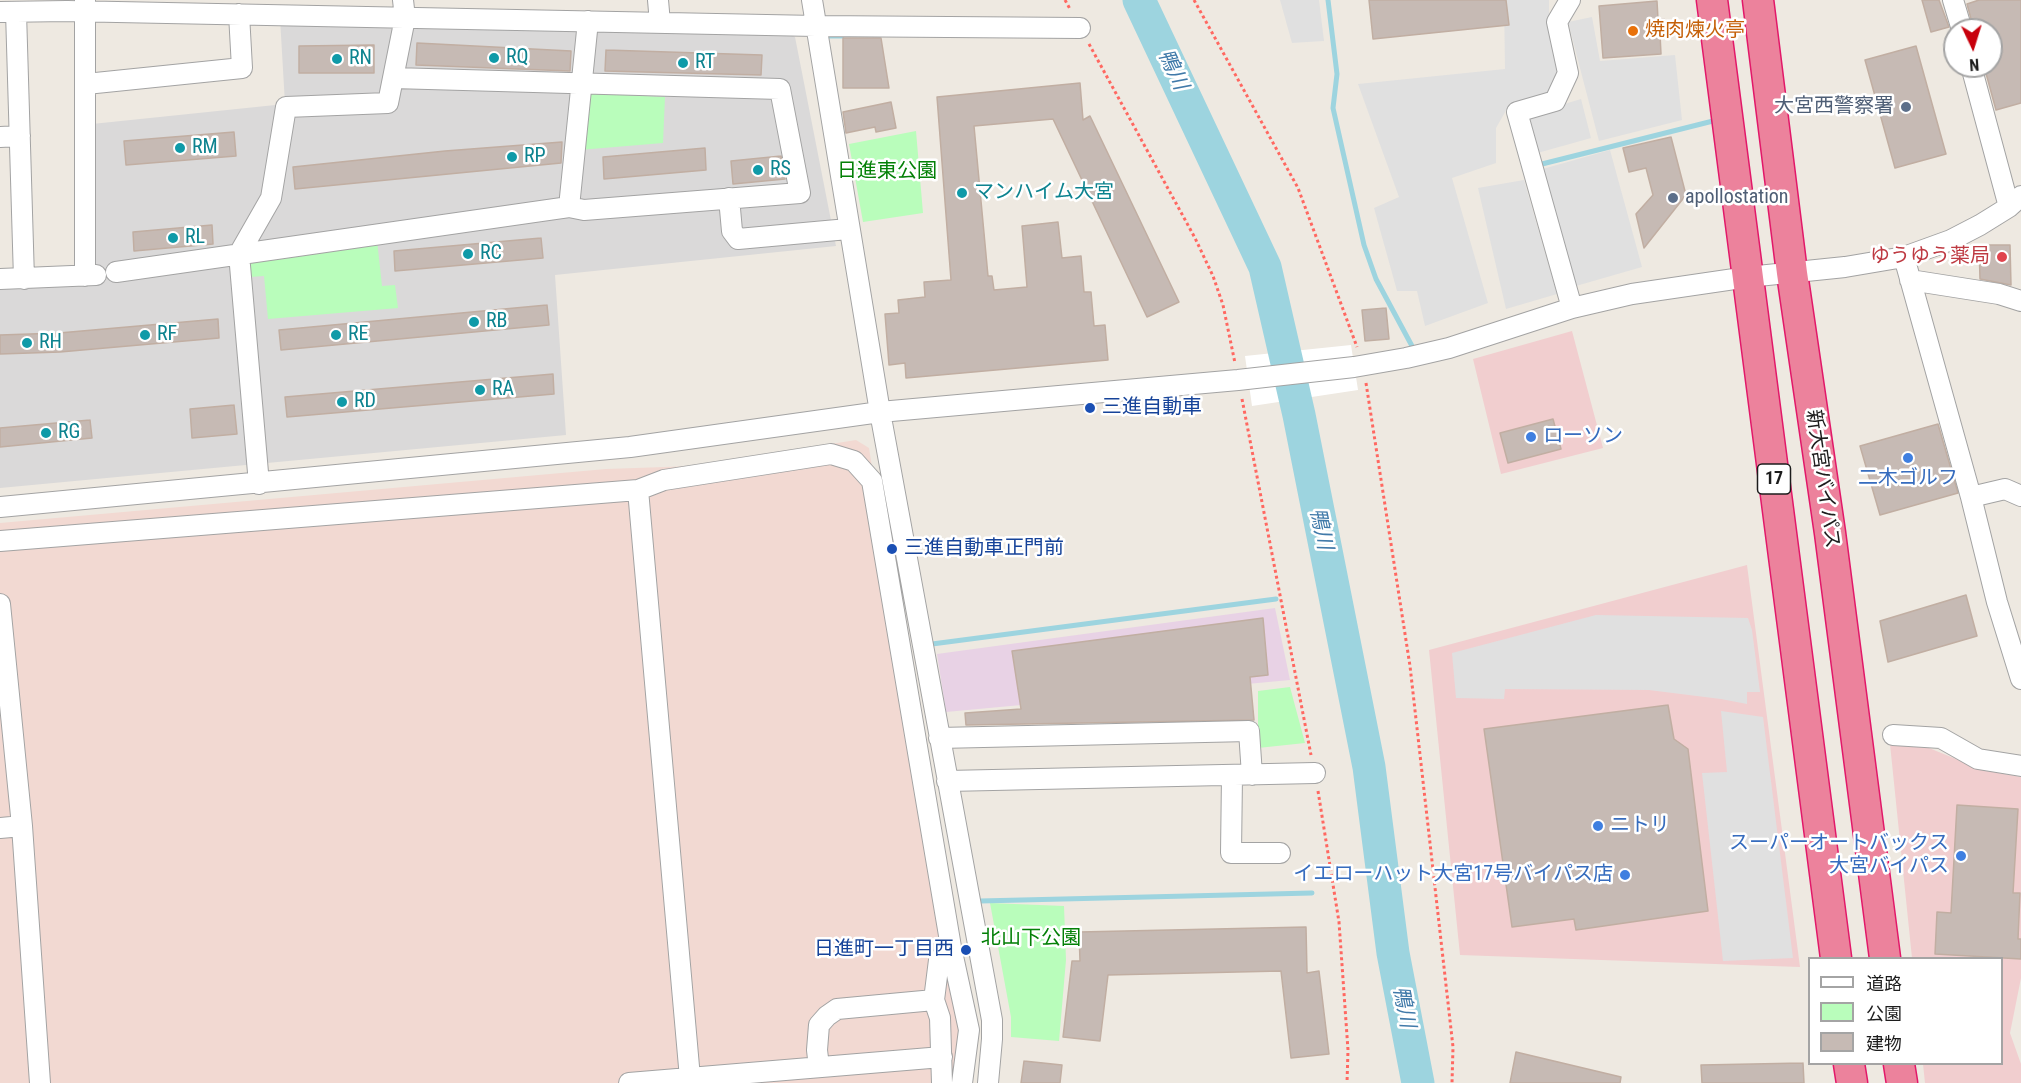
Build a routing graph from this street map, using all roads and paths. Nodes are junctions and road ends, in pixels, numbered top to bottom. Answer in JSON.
{"nodes":[{"id":1,"x":658,"y":0,"type":"edge"},
{"id":2,"x":812,"y":0,"type":"edge"},
{"id":3,"x":1065,"y":0,"type":"edge"},
{"id":4,"x":1194,"y":0,"type":"edge"},
{"id":5,"x":1570,"y":0,"type":"edge"},
{"id":6,"x":1712,"y":0,"type":"edge"},
{"id":7,"x":1758,"y":0,"type":"edge"},
{"id":8,"x":1953,"y":0,"type":"edge"},
{"id":9,"x":85,"y":6,"type":"edge"},
{"id":10,"x":4,"y":9,"type":"edge"},
{"id":11,"x":404,"y":9,"type":"edge"},
{"id":12,"x":239,"y":14,"type":"junction"},
{"id":13,"x":1958,"y":18,"type":"edge"},
{"id":14,"x":588,"y":21,"type":"junction"},
{"id":15,"x":660,"y":23,"type":"junction"},
{"id":16,"x":816,"y":26,"type":"junction"},
{"id":17,"x":1080,"y":28,"type":"junction"},
{"id":18,"x":393,"y":78,"type":"junction"},
{"id":19,"x":1975,"y":78,"type":"edge"},
{"id":20,"x":582,"y":83,"type":"junction"},
{"id":21,"x":86,"y":84,"type":"junction"},
{"id":22,"x":20,"y":136,"type":"junction"},
{"id":23,"x":0,"y":137,"type":"edge"},
{"id":24,"x":729,"y":198,"type":"junction"},
{"id":25,"x":2015,"y":201,"type":"edge"},
{"id":26,"x":569,"y":207,"type":"junction"},
{"id":27,"x":848,"y":229,"type":"junction"},
{"id":28,"x":239,"y":254,"type":"junction"},
{"id":29,"x":1904,"y":257,"type":"junction"},
{"id":30,"x":116,"y":272,"type":"dead end"},
{"id":31,"x":1792,"y":273,"type":"junction"},
{"id":32,"x":1748,"y":277,"type":"junction"},
{"id":33,"x":0,"y":279,"type":"edge"},
{"id":34,"x":24,"y":279,"type":"junction"},
{"id":35,"x":1910,"y":280,"type":"junction"},
{"id":36,"x":2021,"y":301,"type":"edge"},
{"id":37,"x":1572,"y":308,"type":"junction"},
{"id":38,"x":1359,"y":366,"type":"junction"},
{"id":39,"x":1243,"y":379,"type":"junction"},
{"id":40,"x":879,"y":412,"type":"junction"},
{"id":41,"x":259,"y":484,"type":"junction"},
{"id":42,"x":638,"y":490,"type":"junction"},
{"id":43,"x":2021,"y":496,"type":"edge"},
{"id":44,"x":1971,"y":497,"type":"junction"},
{"id":45,"x":0,"y":507,"type":"edge"},
{"id":46,"x":0,"y":541,"type":"edge"},
{"id":47,"x":0,"y":604,"type":"edge"},
{"id":48,"x":2021,"y":679,"type":"edge"},
{"id":49,"x":4,"y":683,"type":"edge"},
{"id":50,"x":1893,"y":735,"type":"dead end"},
{"id":51,"x":939,"y":738,"type":"junction"},
{"id":52,"x":2021,"y":766,"type":"edge"},
{"id":53,"x":1315,"y":773,"type":"junction"},
{"id":54,"x":1252,"y":775,"type":"junction"},
{"id":55,"x":1232,"y":776,"type":"junction"},
{"id":56,"x":947,"y":782,"type":"junction"},
{"id":57,"x":22,"y":826,"type":"junction"},
{"id":58,"x":0,"y":828,"type":"edge"},
{"id":59,"x":1280,"y":853,"type":"dead end"},
{"id":60,"x":951,"y":947,"type":"junction"},
{"id":61,"x":1836,"y":957,"type":"edge"},
{"id":62,"x":1885,"y":957,"type":"edge"},
{"id":63,"x":934,"y":1000,"type":"junction"},
{"id":64,"x":942,"y":1057,"type":"junction"},
{"id":65,"x":1849,"y":1065,"type":"edge"},
{"id":66,"x":1899,"y":1065,"type":"edge"},
{"id":67,"x":807,"y":1073,"type":"edge"},
{"id":68,"x":690,"y":1078,"type":"junction"},
{"id":69,"x":739,"y":1078,"type":"edge"},
{"id":70,"x":658,"y":1082,"type":"edge"},
{"id":71,"x":40,"y":1083,"type":"edge"},
{"id":72,"x":629,"y":1083,"type":"edge"},
{"id":73,"x":942,"y":1083,"type":"edge"},
{"id":74,"x":962,"y":1083,"type":"edge"},
{"id":75,"x":988,"y":1083,"type":"edge"},
{"id":76,"x":1347,"y":1083,"type":"edge"},
{"id":77,"x":1452,"y":1083,"type":"edge"},
{"id":78,"x":1852,"y":1083,"type":"edge"},
{"id":79,"x":1902,"y":1083,"type":"edge"}],
"edges":[{"from":1,"to":15,"type":"street"},
{"from":2,"to":16,"type":"street"},
{"from":3,"to":17,"type":"path"},
{"from":4,"to":38,"type":"path"},
{"from":5,"to":37,"type":"street"},
{"from":6,"to":32,"type":"highway","number":"17"},
{"from":7,"to":31,"type":"highway","name":"新大宮バイパス","number":"17"},
{"from":8,"to":13,"type":"street"},
{"from":9,"to":10,"type":"street"},
{"from":9,"to":12,"type":"street"},
{"from":9,"to":21,"type":"street"},
{"from":10,"to":22,"type":"street"},
{"from":11,"to":12,"type":"street"},
{"from":11,"to":14,"type":"street"},
{"from":11,"to":18,"type":"street"},
{"from":12,"to":21,"type":"street"},
{"from":14,"to":15,"type":"street"},
{"from":14,"to":20,"type":"street"},
{"from":15,"to":16,"type":"street"},
{"from":16,"to":17,"type":"street"},
{"from":16,"to":27,"type":"street"},
{"from":17,"to":39,"type":"path"},
{"from":18,"to":20,"type":"street"},
{"from":18,"to":28,"type":"street"},
{"from":19,"to":25,"type":"street"},
{"from":20,"to":24,"type":"street"},
{"from":20,"to":26,"type":"street"},
{"from":21,"to":34,"type":"street"},
{"from":22,"to":23,"type":"street"},
{"from":22,"to":34,"type":"street"},
{"from":24,"to":26,"type":"street"},
{"from":24,"to":27,"type":"street"},
{"from":25,"to":29,"type":"street"},
{"from":26,"to":28,"type":"street"},
{"from":27,"to":40,"type":"street"},
{"from":28,"to":30,"type":"street"},
{"from":28,"to":41,"type":"street"},
{"from":29,"to":31,"type":"street"},
{"from":29,"to":35,"type":"street"},
{"from":31,"to":32,"type":"street"},
{"from":31,"to":62,"type":"highway","name":"新大宮バイパス","number":"17"},
{"from":32,"to":37,"type":"street"},
{"from":32,"to":61,"type":"highway","number":"17"},
{"from":33,"to":34,"type":"street"},
{"from":35,"to":36,"type":"street"},
{"from":35,"to":44,"type":"street"},
{"from":37,"to":38,"type":"street"},
{"from":38,"to":39,"type":"street"},
{"from":38,"to":77,"type":"path"},
{"from":39,"to":40,"type":"street"},
{"from":39,"to":53,"type":"path"},
{"from":40,"to":41,"type":"street"},
{"from":40,"to":51,"type":"street"},
{"from":41,"to":45,"type":"street"},
{"from":42,"to":46,"type":"street"},
{"from":42,"to":60,"type":"street"},
{"from":42,"to":68,"type":"street"},
{"from":43,"to":44,"type":"street"},
{"from":44,"to":48,"type":"street"},
{"from":47,"to":49,"type":"street"},
{"from":49,"to":57,"type":"street"},
{"from":50,"to":52,"type":"street"},
{"from":51,"to":54,"type":"street"},
{"from":51,"to":56,"type":"street"},
{"from":53,"to":54,"type":"street"},
{"from":53,"to":76,"type":"path"},
{"from":54,"to":55,"type":"street"},
{"from":55,"to":56,"type":"street"},
{"from":55,"to":59,"type":"street"},
{"from":56,"to":75,"type":"street"},
{"from":57,"to":58,"type":"street"},
{"from":57,"to":71,"type":"street"},
{"from":60,"to":63,"type":"street"},
{"from":60,"to":74,"type":"street"},
{"from":63,"to":64,"type":"street"},
{"from":63,"to":67,"type":"street"},
{"from":64,"to":67,"type":"street"},
{"from":64,"to":73,"type":"street"},
{"from":65,"to":78,"type":"highway"},
{"from":66,"to":79,"type":"highway"},
{"from":67,"to":69,"type":"street"},
{"from":68,"to":69,"type":"street"},
{"from":68,"to":70,"type":"street"},
{"from":70,"to":72,"type":"street"}]}
